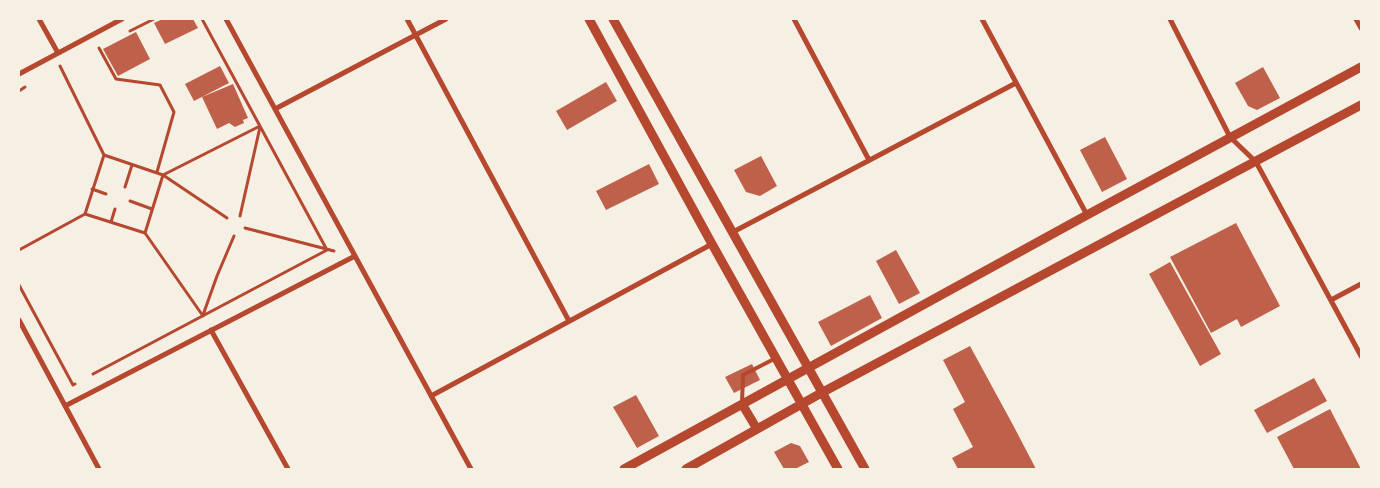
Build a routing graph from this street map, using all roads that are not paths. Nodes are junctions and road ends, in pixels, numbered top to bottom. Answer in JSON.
{"nodes":[{"id":1,"x":39,"y":19,"type":"edge"},
{"id":2,"x":122,"y":19,"type":"edge"},
{"id":3,"x":226,"y":19,"type":"edge"},
{"id":4,"x":408,"y":19,"type":"edge"},
{"id":5,"x":446,"y":19,"type":"edge"},
{"id":6,"x":589,"y":19,"type":"edge"},
{"id":7,"x":612,"y":19,"type":"edge"},
{"id":8,"x":794,"y":19,"type":"edge"},
{"id":9,"x":982,"y":19,"type":"edge"},
{"id":10,"x":1170,"y":19,"type":"edge"},
{"id":11,"x":1356,"y":19,"type":"edge"},
{"id":12,"x":1361,"y":28,"type":"edge"},
{"id":13,"x":416,"y":35,"type":"junction"},
{"id":14,"x":56,"y":54,"type":"junction"},
{"id":15,"x":1361,"y":67,"type":"edge"},
{"id":16,"x":19,"y":74,"type":"edge"},
{"id":17,"x":1016,"y":83,"type":"junction"},
{"id":18,"x":1361,"y":105,"type":"edge"},
{"id":19,"x":275,"y":109,"type":"junction"},
{"id":20,"x":1230,"y":137,"type":"junction"},
{"id":21,"x":868,"y":160,"type":"junction"},
{"id":22,"x":1256,"y":162,"type":"junction"},
{"id":23,"x":1087,"y":215,"type":"junction"},
{"id":24,"x":732,"y":232,"type":"junction"},
{"id":25,"x":712,"y":244,"type":"junction"},
{"id":26,"x":355,"y":256,"type":"junction"},
{"id":27,"x":1361,"y":284,"type":"edge"},
{"id":28,"x":1331,"y":300,"type":"junction"},
{"id":29,"x":19,"y":320,"type":"edge"},
{"id":30,"x":570,"y":321,"type":"junction"},
{"id":31,"x":211,"y":330,"type":"junction"},
{"id":32,"x":1361,"y":356,"type":"edge"},
{"id":33,"x":776,"y":358,"type":"junction"},
{"id":34,"x":809,"y":368,"type":"junction"},
{"id":35,"x":788,"y":378,"type":"junction"},
{"id":36,"x":823,"y":392,"type":"junction"},
{"id":37,"x":431,"y":396,"type":"junction"},
{"id":38,"x":742,"y":404,"type":"junction"},
{"id":39,"x":802,"y":404,"type":"junction"},
{"id":40,"x":65,"y":406,"type":"junction"},
{"id":41,"x":757,"y":429,"type":"junction"},
{"id":42,"x":100,"y":469,"type":"edge"},
{"id":43,"x":288,"y":469,"type":"edge"},
{"id":44,"x":471,"y":469,"type":"edge"},
{"id":45,"x":624,"y":469,"type":"edge"},
{"id":46,"x":686,"y":469,"type":"edge"},
{"id":47,"x":838,"y":469,"type":"edge"},
{"id":48,"x":865,"y":469,"type":"edge"}],
"edges":[{"from":1,"to":14,"type":"street"},
{"from":2,"to":14,"type":"street"},
{"from":3,"to":19,"type":"street"},
{"from":4,"to":13,"type":"street"},
{"from":5,"to":13,"type":"street"},
{"from":6,"to":25,"type":"street"},
{"from":7,"to":24,"type":"street"},
{"from":8,"to":21,"type":"street"},
{"from":9,"to":17,"type":"street"},
{"from":10,"to":20,"type":"street"},
{"from":11,"to":12,"type":"street"},
{"from":13,"to":19,"type":"street"},
{"from":13,"to":30,"type":"street"},
{"from":14,"to":16,"type":"street"},
{"from":15,"to":20,"type":"street"},
{"from":17,"to":21,"type":"street"},
{"from":17,"to":23,"type":"street"},
{"from":18,"to":22,"type":"street"},
{"from":19,"to":26,"type":"street"},
{"from":20,"to":22,"type":"street"},
{"from":20,"to":23,"type":"street"},
{"from":21,"to":24,"type":"street"},
{"from":22,"to":28,"type":"street"},
{"from":22,"to":36,"type":"street"},
{"from":23,"to":34,"type":"street"},
{"from":24,"to":34,"type":"street"},
{"from":25,"to":30,"type":"street"},
{"from":25,"to":33,"type":"street"},
{"from":26,"to":31,"type":"street"},
{"from":26,"to":37,"type":"street"},
{"from":27,"to":28,"type":"street"},
{"from":28,"to":32,"type":"street"},
{"from":29,"to":40,"type":"street"},
{"from":30,"to":37,"type":"street"},
{"from":31,"to":40,"type":"street"},
{"from":31,"to":43,"type":"street"},
{"from":33,"to":35,"type":"street"},
{"from":33,"to":38,"type":"lane"},
{"from":34,"to":35,"type":"street"},
{"from":34,"to":36,"type":"street"},
{"from":35,"to":38,"type":"street"},
{"from":35,"to":39,"type":"street"},
{"from":36,"to":39,"type":"street"},
{"from":36,"to":48,"type":"street"},
{"from":37,"to":44,"type":"street"},
{"from":38,"to":41,"type":"street"},
{"from":38,"to":45,"type":"street"},
{"from":39,"to":41,"type":"street"},
{"from":39,"to":47,"type":"street"},
{"from":40,"to":42,"type":"street"},
{"from":41,"to":46,"type":"street"}]}
